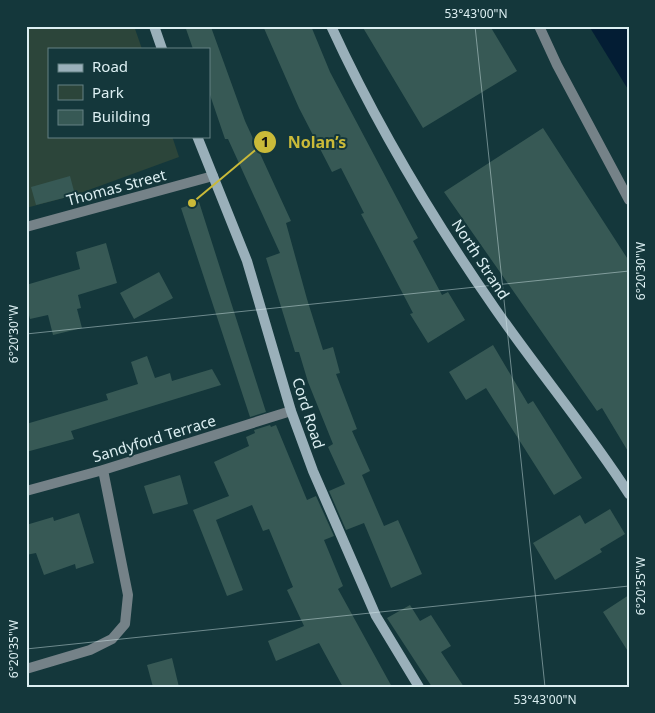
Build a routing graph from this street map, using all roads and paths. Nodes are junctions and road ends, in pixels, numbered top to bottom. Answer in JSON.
{"nodes":[{"id":1,"x":154,"y":26,"type":"edge"},
{"id":2,"x":331,"y":26,"type":"edge"},
{"id":3,"x":539,"y":26,"type":"edge"},
{"id":4,"x":162,"y":48,"type":"edge"},
{"id":5,"x":198,"y":138,"type":"edge"},
{"id":6,"x":213,"y":176,"type":"junction"},
{"id":7,"x":629,"y":200,"type":"edge"},
{"id":8,"x":26,"y":227,"type":"edge"},
{"id":9,"x":291,"y":411,"type":"junction"},
{"id":10,"x":103,"y":470,"type":"junction"},
{"id":11,"x":26,"y":491,"type":"edge"},
{"id":12,"x":629,"y":494,"type":"edge"},
{"id":13,"x":26,"y":669,"type":"edge"},
{"id":14,"x":419,"y":687,"type":"edge"}],
"edges":[{"from":1,"to":4,"type":"street"},
{"from":2,"to":12,"type":"street","name":"North Strand"},
{"from":3,"to":7,"type":"street"},
{"from":5,"to":6,"type":"street","name":"Cord Road"},
{"from":6,"to":8,"type":"street","name":"Thomas Street"},
{"from":6,"to":9,"type":"street","name":"Cord Road"},
{"from":9,"to":10,"type":"street","name":"Sandyford Terrace"},
{"from":9,"to":14,"type":"street","name":"Cord Road"},
{"from":10,"to":11,"type":"street","name":"Sandyford Terrace"},
{"from":10,"to":13,"type":"street"}]}
